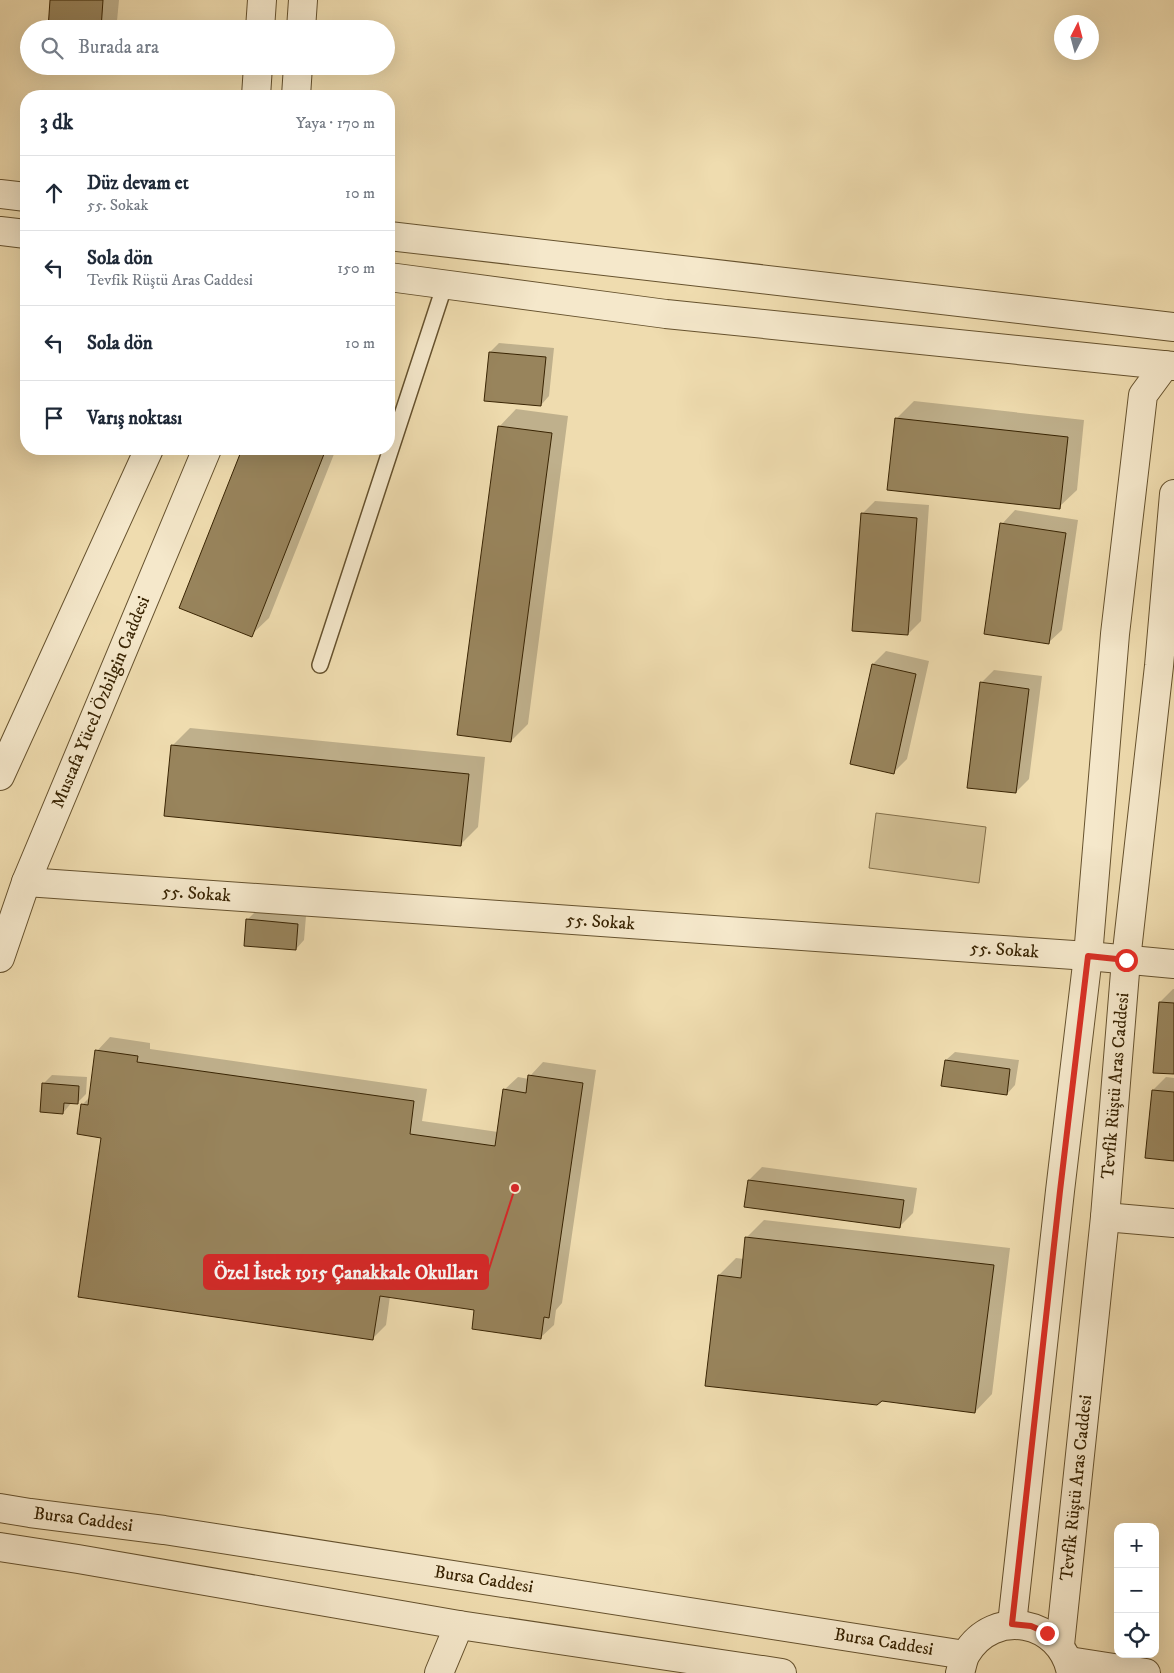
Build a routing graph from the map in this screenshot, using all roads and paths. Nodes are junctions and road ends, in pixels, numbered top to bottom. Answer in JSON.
{"nodes":[{"id":1,"x":262,"y":0,"type":"edge"},
{"id":2,"x":303,"y":0,"type":"edge"},
{"id":3,"x":261,"y":20,"type":"edge"},
{"id":4,"x":302,"y":20,"type":"edge"},
{"id":5,"x":257,"y":75,"type":"edge"},
{"id":6,"x":297,"y":75,"type":"edge"},
{"id":7,"x":256,"y":90,"type":"edge"},
{"id":8,"x":296,"y":90,"type":"edge"},
{"id":9,"x":0,"y":194,"type":"edge"},
{"id":10,"x":20,"y":196,"type":"edge"},
{"id":11,"x":0,"y":231,"type":"edge"},
{"id":12,"x":20,"y":233,"type":"edge"},
{"id":13,"x":395,"y":237,"type":"edge"},
{"id":14,"x":395,"y":277,"type":"edge"},
{"id":15,"x":444,"y":284,"type":"junction"},
{"id":16,"x":1174,"y":327,"type":"edge"},
{"id":17,"x":1171,"y":371,"type":"edge"},
{"id":18,"x":395,"y":434,"type":"edge"},
{"id":19,"x":146,"y":455,"type":"edge"},
{"id":20,"x":204,"y":455,"type":"edge"},
{"id":21,"x":388,"y":455,"type":"edge"},
{"id":22,"x":1174,"y":494,"type":"edge"},
{"id":23,"x":320,"y":664,"type":"dead end"},
{"id":24,"x":1166,"y":666,"type":"edge"},
{"id":25,"x":0,"y":776,"type":"edge"},
{"id":26,"x":26,"y":882,"type":"junction"},
{"id":27,"x":1088,"y":956,"type":"junction"},
{"id":28,"x":0,"y":958,"type":"edge"},
{"id":29,"x":1126,"y":960,"type":"junction"},
{"id":30,"x":1174,"y":964,"type":"edge"},
{"id":31,"x":1105,"y":1217,"type":"junction"},
{"id":32,"x":1174,"y":1223,"type":"edge"},
{"id":33,"x":0,"y":1508,"type":"edge"},
{"id":34,"x":0,"y":1547,"type":"edge"},
{"id":35,"x":1012,"y":1624,"type":"junction"},
{"id":36,"x":459,"y":1625,"type":"junction"},
{"id":37,"x":1067,"y":1660,"type":"edge"},
{"id":38,"x":963,"y":1664,"type":"edge"},
{"id":39,"x":439,"y":1673,"type":"edge"},
{"id":40,"x":782,"y":1673,"type":"edge"},
{"id":41,"x":1146,"y":1673,"type":"edge"}],
"edges":[{"from":1,"to":3,"type":"street"},
{"from":2,"to":4,"type":"street"},
{"from":5,"to":7,"type":"street"},
{"from":6,"to":8,"type":"street"},
{"from":9,"to":10,"type":"street"},
{"from":11,"to":12,"type":"street"},
{"from":13,"to":16,"type":"street"},
{"from":14,"to":15,"type":"street"},
{"from":15,"to":17,"type":"street"},
{"from":15,"to":18,"type":"lane"},
{"from":17,"to":27,"type":"street"},
{"from":19,"to":25,"type":"street"},
{"from":20,"to":26,"type":"street","name":"Mustafa Yücel Özbilgin Caddesi"},
{"from":21,"to":23,"type":"lane"},
{"from":22,"to":24,"type":"street","name":"Tevfik Rüştü Aras Caddesi"},
{"from":24,"to":29,"type":"street","name":"Tevfik Rüştü Aras Caddesi"},
{"from":26,"to":27,"type":"street","name":"55. Sokak"},
{"from":26,"to":28,"type":"street","name":"Mustafa Yücel Özbilgin Caddesi"},
{"from":27,"to":29,"type":"street","name":"55. Sokak"},
{"from":27,"to":35,"type":"street"},
{"from":29,"to":30,"type":"street","name":"55. Sokak"},
{"from":29,"to":31,"type":"street","name":"Tevfik Rüştü Aras Caddesi"},
{"from":31,"to":32,"type":"street"},
{"from":31,"to":37,"type":"street","name":"Tevfik Rüştü Aras Caddesi"},
{"from":33,"to":38,"type":"street","name":"Bursa Caddesi"},
{"from":34,"to":36,"type":"street"},
{"from":35,"to":37,"type":"street"},
{"from":35,"to":38,"type":"street"},
{"from":36,"to":39,"type":"street"},
{"from":36,"to":40,"type":"street"},
{"from":37,"to":41,"type":"street"}]}
